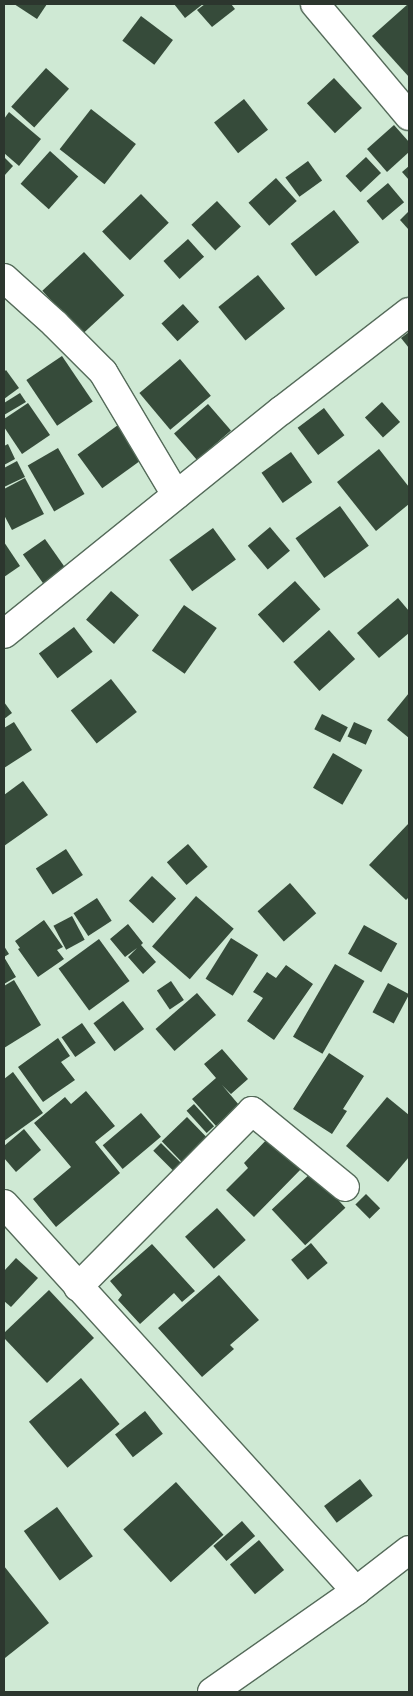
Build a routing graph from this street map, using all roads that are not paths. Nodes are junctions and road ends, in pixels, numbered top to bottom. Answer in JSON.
{"nodes":[{"id":1,"x":315,"y":4,"type":"edge"},
{"id":2,"x":409,"y":116,"type":"edge"},
{"id":3,"x":4,"y":278,"type":"edge"},
{"id":4,"x":409,"y":312,"type":"edge"},
{"id":5,"x":176,"y":495,"type":"junction"},
{"id":6,"x":4,"y":634,"type":"edge"},
{"id":7,"x":345,"y":1187,"type":"dead end"},
{"id":8,"x":4,"y":1204,"type":"edge"},
{"id":9,"x":78,"y":1287,"type":"junction"},
{"id":10,"x":409,"y":1550,"type":"edge"},
{"id":11,"x":356,"y":1591,"type":"junction"},
{"id":12,"x":212,"y":1692,"type":"edge"}],
"edges":[{"from":1,"to":2,"type":"street"},
{"from":3,"to":5,"type":"street"},
{"from":4,"to":5,"type":"street"},
{"from":5,"to":6,"type":"street"},
{"from":7,"to":9,"type":"street"},
{"from":8,"to":9,"type":"street"},
{"from":9,"to":11,"type":"street"},
{"from":10,"to":11,"type":"street"},
{"from":11,"to":12,"type":"street"}]}
